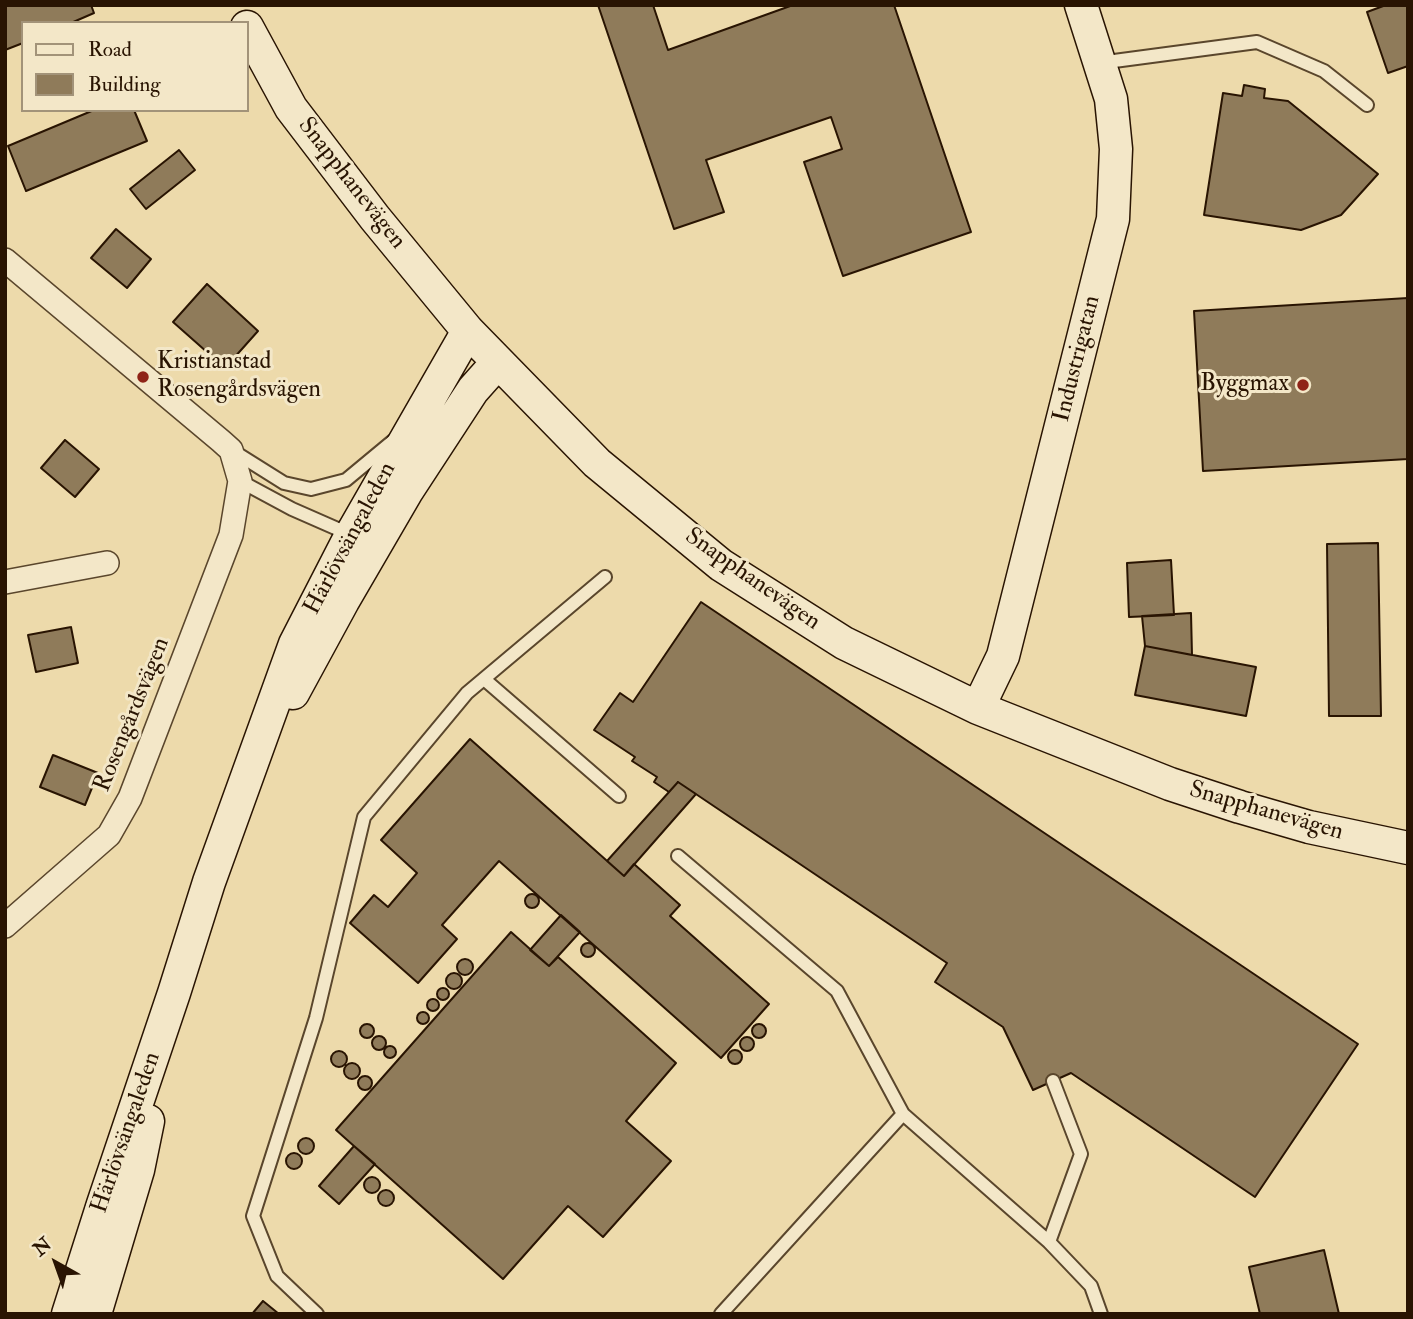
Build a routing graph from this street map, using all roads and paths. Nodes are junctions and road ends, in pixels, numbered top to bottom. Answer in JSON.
{"nodes":[{"id":1,"x":234,"y":5,"type":"edge"},
{"id":2,"x":1081,"y":5,"type":"edge"},
{"id":3,"x":243,"y":21,"type":"edge"},
{"id":4,"x":248,"y":29,"type":"edge"},
{"id":5,"x":1099,"y":63,"type":"junction"},
{"id":6,"x":1367,"y":105,"type":"dead end"},
{"id":7,"x":5,"y":260,"type":"edge"},
{"id":8,"x":468,"y":331,"type":"junction"},
{"id":9,"x":497,"y":363,"type":"junction"},
{"id":10,"x":412,"y":425,"type":"junction"},
{"id":11,"x":231,"y":450,"type":"junction"},
{"id":12,"x":240,"y":481,"type":"junction"},
{"id":13,"x":384,"y":531,"type":"junction"},
{"id":14,"x":351,"y":535,"type":"junction"},
{"id":15,"x":107,"y":563,"type":"dead end"},
{"id":16,"x":605,"y":577,"type":"dead end"},
{"id":17,"x":5,"y":582,"type":"edge"},
{"id":18,"x":484,"y":679,"type":"junction"},
{"id":19,"x":978,"y":708,"type":"junction"},
{"id":20,"x":254,"y":757,"type":"junction"},
{"id":21,"x":619,"y":796,"type":"dead end"},
{"id":22,"x":1408,"y":848,"type":"edge"},
{"id":23,"x":678,"y":856,"type":"dead end"},
{"id":24,"x":5,"y":926,"type":"edge"},
{"id":25,"x":174,"y":993,"type":"junction"},
{"id":26,"x":1053,"y":1081,"type":"dead end"},
{"id":27,"x":903,"y":1114,"type":"junction"},
{"id":28,"x":1049,"y":1242,"type":"junction"},
{"id":29,"x":68,"y":1314,"type":"edge"},
{"id":30,"x":95,"y":1314,"type":"edge"},
{"id":31,"x":317,"y":1314,"type":"edge"},
{"id":32,"x":721,"y":1314,"type":"edge"},
{"id":33,"x":1101,"y":1314,"type":"edge"}],
"edges":[{"from":1,"to":3,"type":"main road"},
{"from":2,"to":5,"type":"main road","name":"Industrigatan"},
{"from":4,"to":8,"type":"main road","name":"Snapphanevägen"},
{"from":5,"to":6,"type":"lane"},
{"from":5,"to":19,"type":"main road","name":"Industrigatan"},
{"from":7,"to":11,"type":"street"},
{"from":8,"to":9,"type":"main road","name":"Snapphanevägen"},
{"from":8,"to":10,"type":"main road","name":"Härlövsängaleden"},
{"from":9,"to":13,"type":"main road","name":"Härlövsängaleden"},
{"from":9,"to":19,"type":"main road","name":"Snapphanevägen"},
{"from":10,"to":11,"type":"lane"},
{"from":10,"to":14,"type":"main road","name":"Härlövsängaleden"},
{"from":11,"to":12,"type":"street"},
{"from":12,"to":14,"type":"lane"},
{"from":12,"to":24,"type":"street","name":"Rosengårdsvägen"},
{"from":13,"to":14,"type":"lane"},
{"from":13,"to":20,"type":"main road","name":"Härlövsängaleden"},
{"from":14,"to":20,"type":"main road","name":"Härlövsängaleden"},
{"from":15,"to":17,"type":"street"},
{"from":16,"to":18,"type":"lane"},
{"from":18,"to":21,"type":"lane"},
{"from":18,"to":31,"type":"lane"},
{"from":19,"to":22,"type":"main road","name":"Snapphanevägen"},
{"from":20,"to":25,"type":"main road","name":"Härlövsängaleden"},
{"from":23,"to":27,"type":"lane"},
{"from":25,"to":29,"type":"main road","name":"Härlövsängaleden"},
{"from":25,"to":30,"type":"main road","name":"Härlövsängaleden"},
{"from":26,"to":28,"type":"lane"},
{"from":27,"to":28,"type":"lane"},
{"from":27,"to":32,"type":"lane"},
{"from":28,"to":33,"type":"lane"}]}
